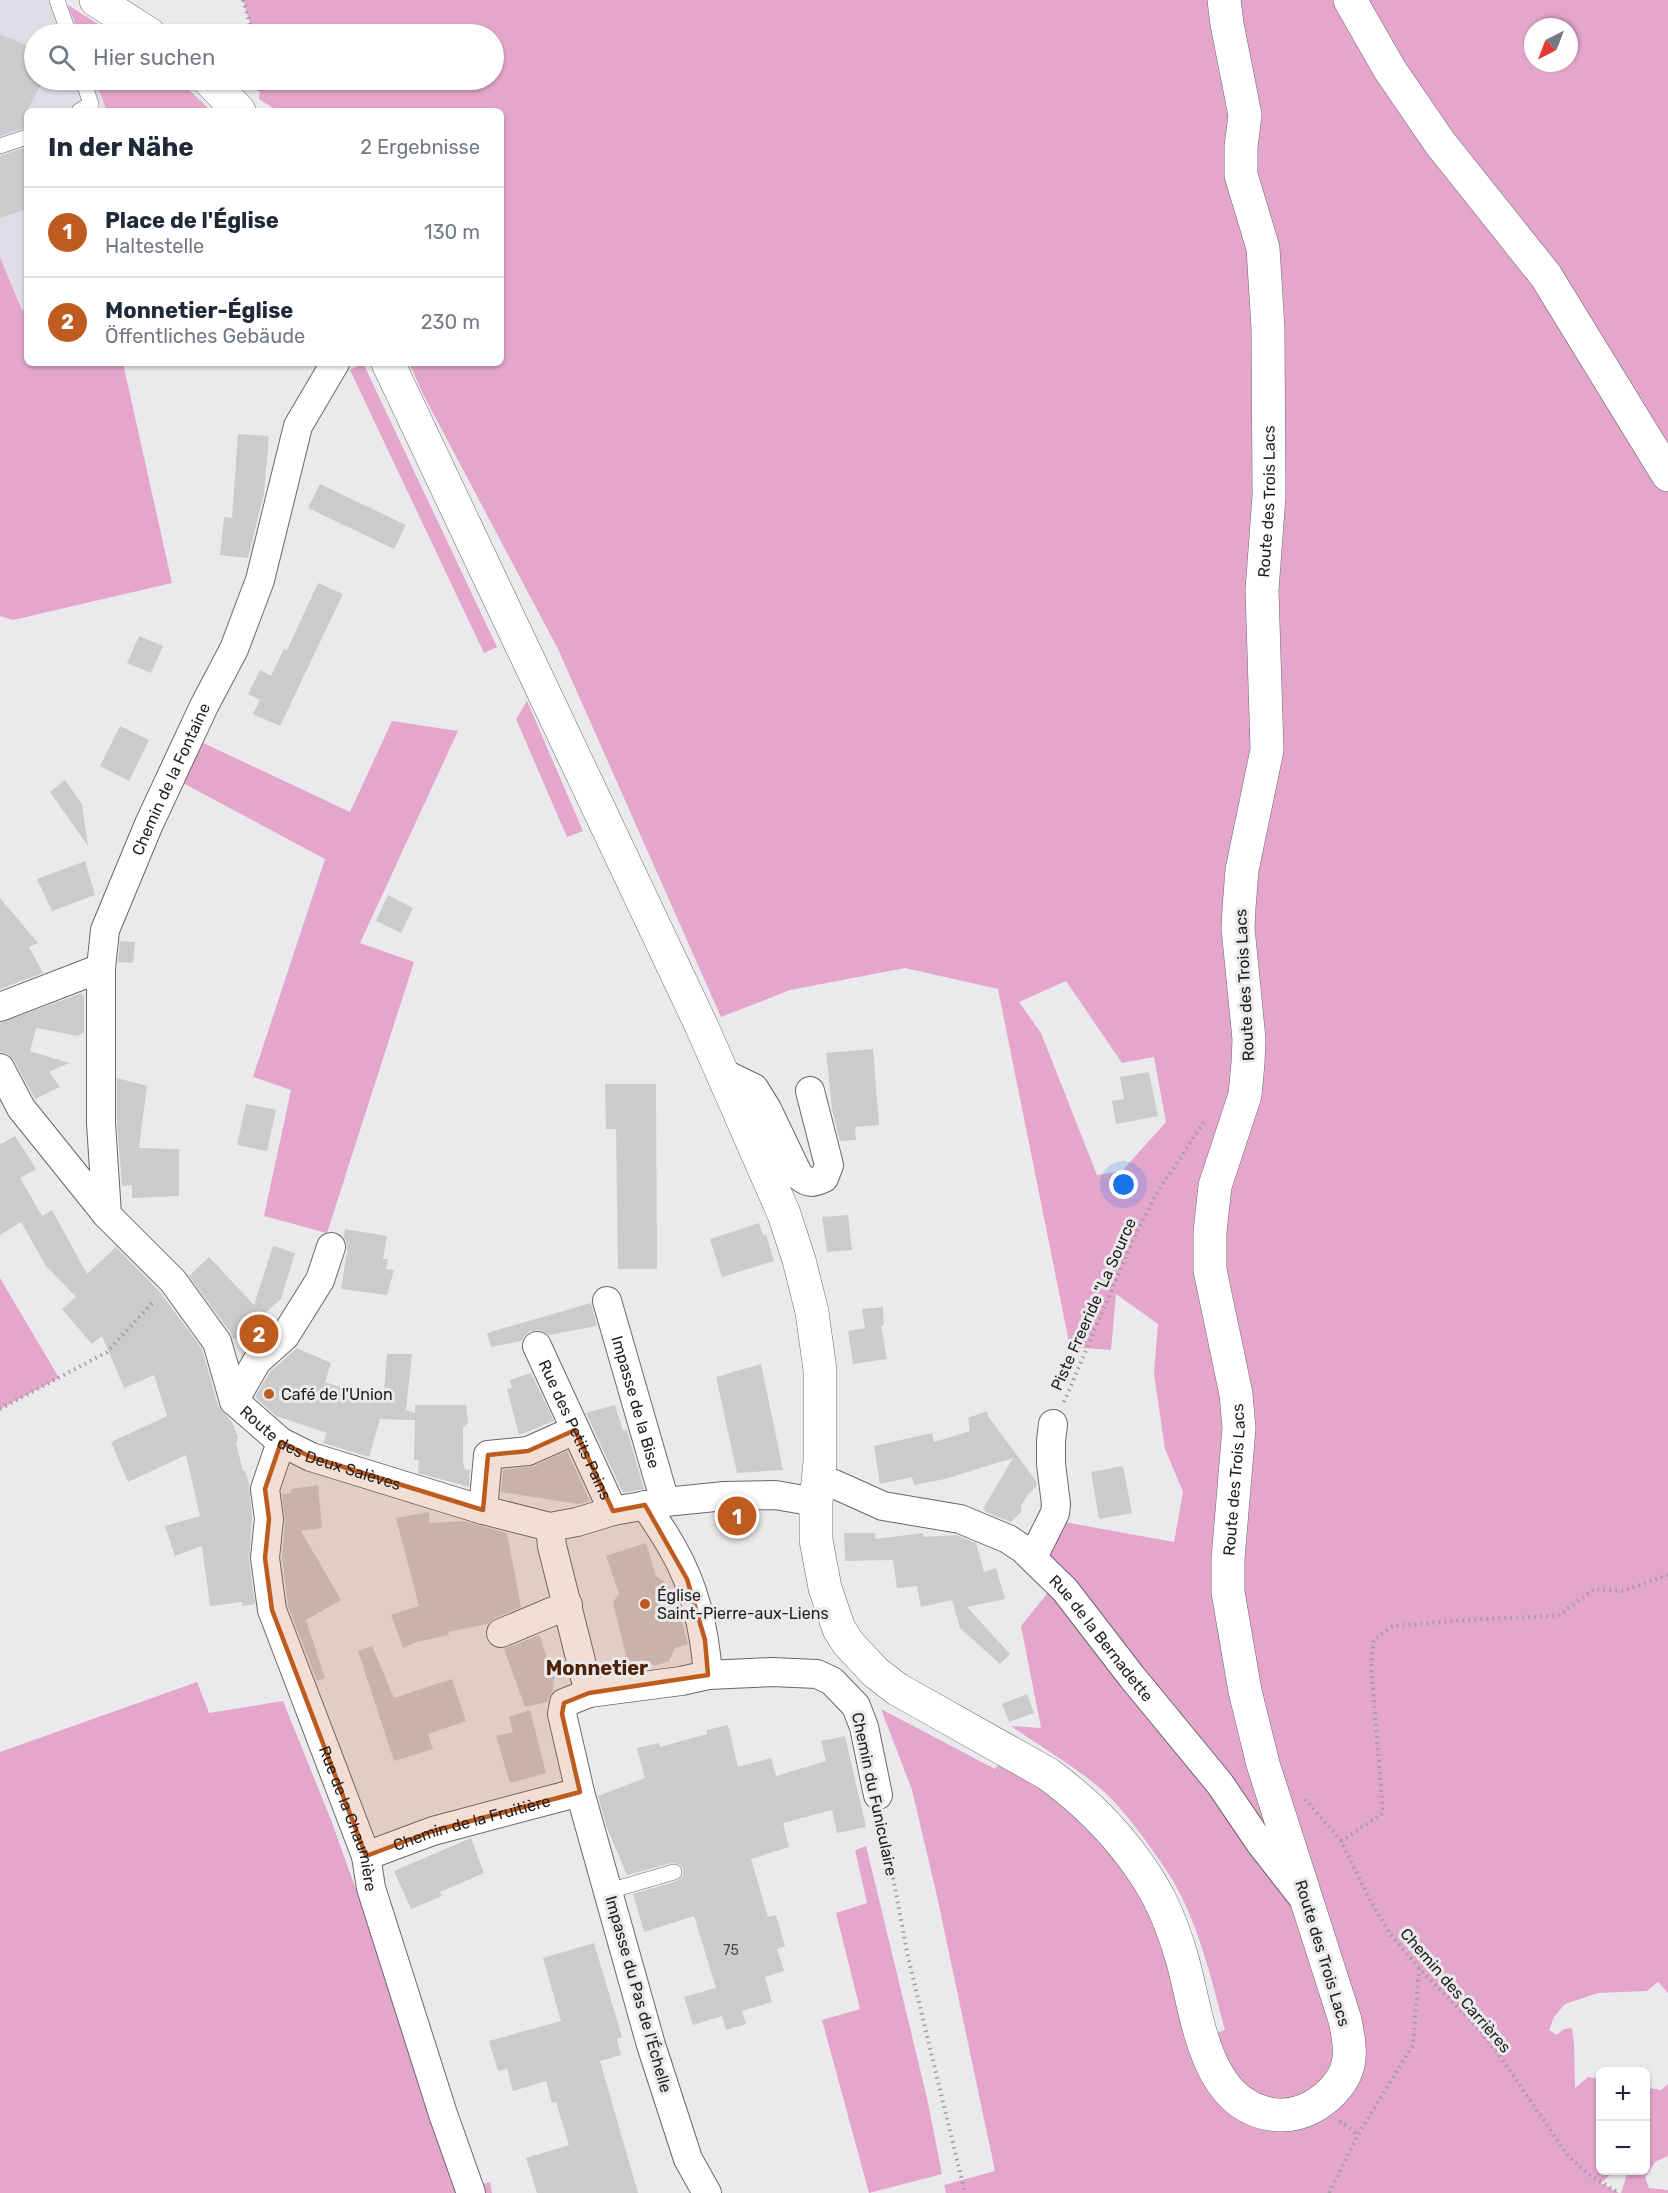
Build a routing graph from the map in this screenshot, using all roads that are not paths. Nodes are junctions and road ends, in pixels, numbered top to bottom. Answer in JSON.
{"nodes":[{"id":1,"x":57,"y":0,"type":"edge"},
{"id":2,"x":96,"y":0,"type":"edge"},
{"id":3,"x":1224,"y":0,"type":"edge"},
{"id":4,"x":1350,"y":0,"type":"edge"},
{"id":5,"x":65,"y":24,"type":"edge"},
{"id":6,"x":133,"y":24,"type":"edge"},
{"id":7,"x":86,"y":90,"type":"edge"},
{"id":8,"x":219,"y":90,"type":"edge"},
{"id":9,"x":84,"y":108,"type":"edge"},
{"id":10,"x":236,"y":108,"type":"edge"},
{"id":11,"x":24,"y":138,"type":"edge"},
{"id":12,"x":0,"y":146,"type":"edge"},
{"id":13,"x":333,"y":366,"type":"edge"},
{"id":14,"x":389,"y":366,"type":"edge"},
{"id":15,"x":1668,"y":475,"type":"edge"},
{"id":16,"x":101,"y":968,"type":"junction"},
{"id":17,"x":0,"y":1008,"type":"edge"},
{"id":18,"x":0,"y":1068,"type":"edge"},
{"id":19,"x":723,"y":1073,"type":"junction"},
{"id":20,"x":810,"y":1091,"type":"dead end"},
{"id":21,"x":107,"y":1215,"type":"junction"},
{"id":22,"x":331,"y":1247,"type":"dead end"},
{"id":23,"x":607,"y":1301,"type":"dead end"},
{"id":24,"x":537,"y":1346,"type":"dead end"},
{"id":25,"x":234,"y":1401,"type":"junction"},
{"id":26,"x":1053,"y":1424,"type":"road end"},
{"id":27,"x":575,"y":1430,"type":"junction"},
{"id":28,"x":280,"y":1442,"type":"junction"},
{"id":29,"x":817,"y":1492,"type":"junction"},
{"id":30,"x":655,"y":1504,"type":"junction"},
{"id":31,"x":483,"y":1510,"type":"junction"},
{"id":32,"x":614,"y":1511,"type":"junction"},
{"id":33,"x":550,"y":1527,"type":"junction"},
{"id":34,"x":1033,"y":1557,"type":"junction"},
{"id":35,"x":568,"y":1605,"type":"junction"},
{"id":36,"x":501,"y":1634,"type":"dead end"},
{"id":37,"x":708,"y":1675,"type":"junction"},
{"id":38,"x":590,"y":1693,"type":"junction"},
{"id":39,"x":562,"y":1714,"type":"joint"},
{"id":40,"x":580,"y":1792,"type":"junction"},
{"id":41,"x":878,"y":1795,"type":"road end"},
{"id":42,"x":366,"y":1856,"type":"junction"},
{"id":43,"x":674,"y":1872,"type":"dead end"},
{"id":44,"x":609,"y":1892,"type":"junction"},
{"id":45,"x":1308,"y":1904,"type":"junction"},
{"id":46,"x":704,"y":2192,"type":"edge"},
{"id":47,"x":471,"y":2193,"type":"edge"}],
"edges":[{"from":1,"to":5,"type":"lane"},
{"from":2,"to":6,"type":"street"},
{"from":3,"to":45,"type":"street","name":"Route des Trois Lacs"},
{"from":4,"to":15,"type":"street"},
{"from":7,"to":9,"type":"lane"},
{"from":8,"to":10,"type":"street"},
{"from":11,"to":12,"type":"lane"},
{"from":13,"to":16,"type":"street","name":"Chemin de la Fontaine"},
{"from":14,"to":19,"type":"street","name":"Route des Trois Lacs"},
{"from":16,"to":17,"type":"street"},
{"from":16,"to":21,"type":"street","name":"Chemin de la Fontaine"},
{"from":18,"to":21,"type":"street","name":"Route des Deux Salèves"},
{"from":19,"to":20,"type":"street"},
{"from":19,"to":29,"type":"street","name":"Route des Trois Lacs"},
{"from":21,"to":25,"type":"street","name":"Route des Deux Salèves"},
{"from":22,"to":25,"type":"street"},
{"from":23,"to":30,"type":"street","name":"Impasse de la Bise"},
{"from":24,"to":27,"type":"street","name":"Rue des Petits Pains"},
{"from":25,"to":28,"type":"street","name":"Route des Deux Salèves"},
{"from":26,"to":34,"type":"street"},
{"from":27,"to":31,"type":"street"},
{"from":27,"to":32,"type":"street","name":"Rue des Petits Pains"},
{"from":28,"to":31,"type":"street","name":"Route des Deux Salèves"},
{"from":28,"to":42,"type":"street","name":"Rue de la Chaumière"},
{"from":29,"to":30,"type":"street","name":"Route des Deux Salèves"},
{"from":29,"to":34,"type":"street","name":"Rue de la Bernadette"},
{"from":29,"to":45,"type":"street","name":"Route des Trois Lacs"},
{"from":30,"to":32,"type":"street","name":"Route des Deux Salèves"},
{"from":30,"to":37,"type":"street","name":"Impasse de la Bise"},
{"from":31,"to":33,"type":"street","name":"Route des Deux Salèves"},
{"from":32,"to":33,"type":"street","name":"Route des Deux Salèves"},
{"from":33,"to":35,"type":"street"},
{"from":34,"to":45,"type":"street","name":"Rue de la Bernadette"},
{"from":35,"to":36,"type":"street"},
{"from":35,"to":38,"type":"street"},
{"from":37,"to":38,"type":"street","name":"Chemin du Funiculaire"},
{"from":37,"to":41,"type":"street","name":"Chemin du Funiculaire"},
{"from":38,"to":39,"type":"street","name":"Chemin du Funiculaire"},
{"from":39,"to":40,"type":"street","name":"Impasse du Pas de l'Échelle"},
{"from":40,"to":42,"type":"street","name":"Chemin de la Fruitière"},
{"from":40,"to":44,"type":"street","name":"Impasse du Pas de l'Échelle"},
{"from":42,"to":47,"type":"street","name":"Rue de la Chaumière"},
{"from":43,"to":44,"type":"lane"},
{"from":44,"to":46,"type":"street","name":"Impasse du Pas de l'Échelle"}]}
